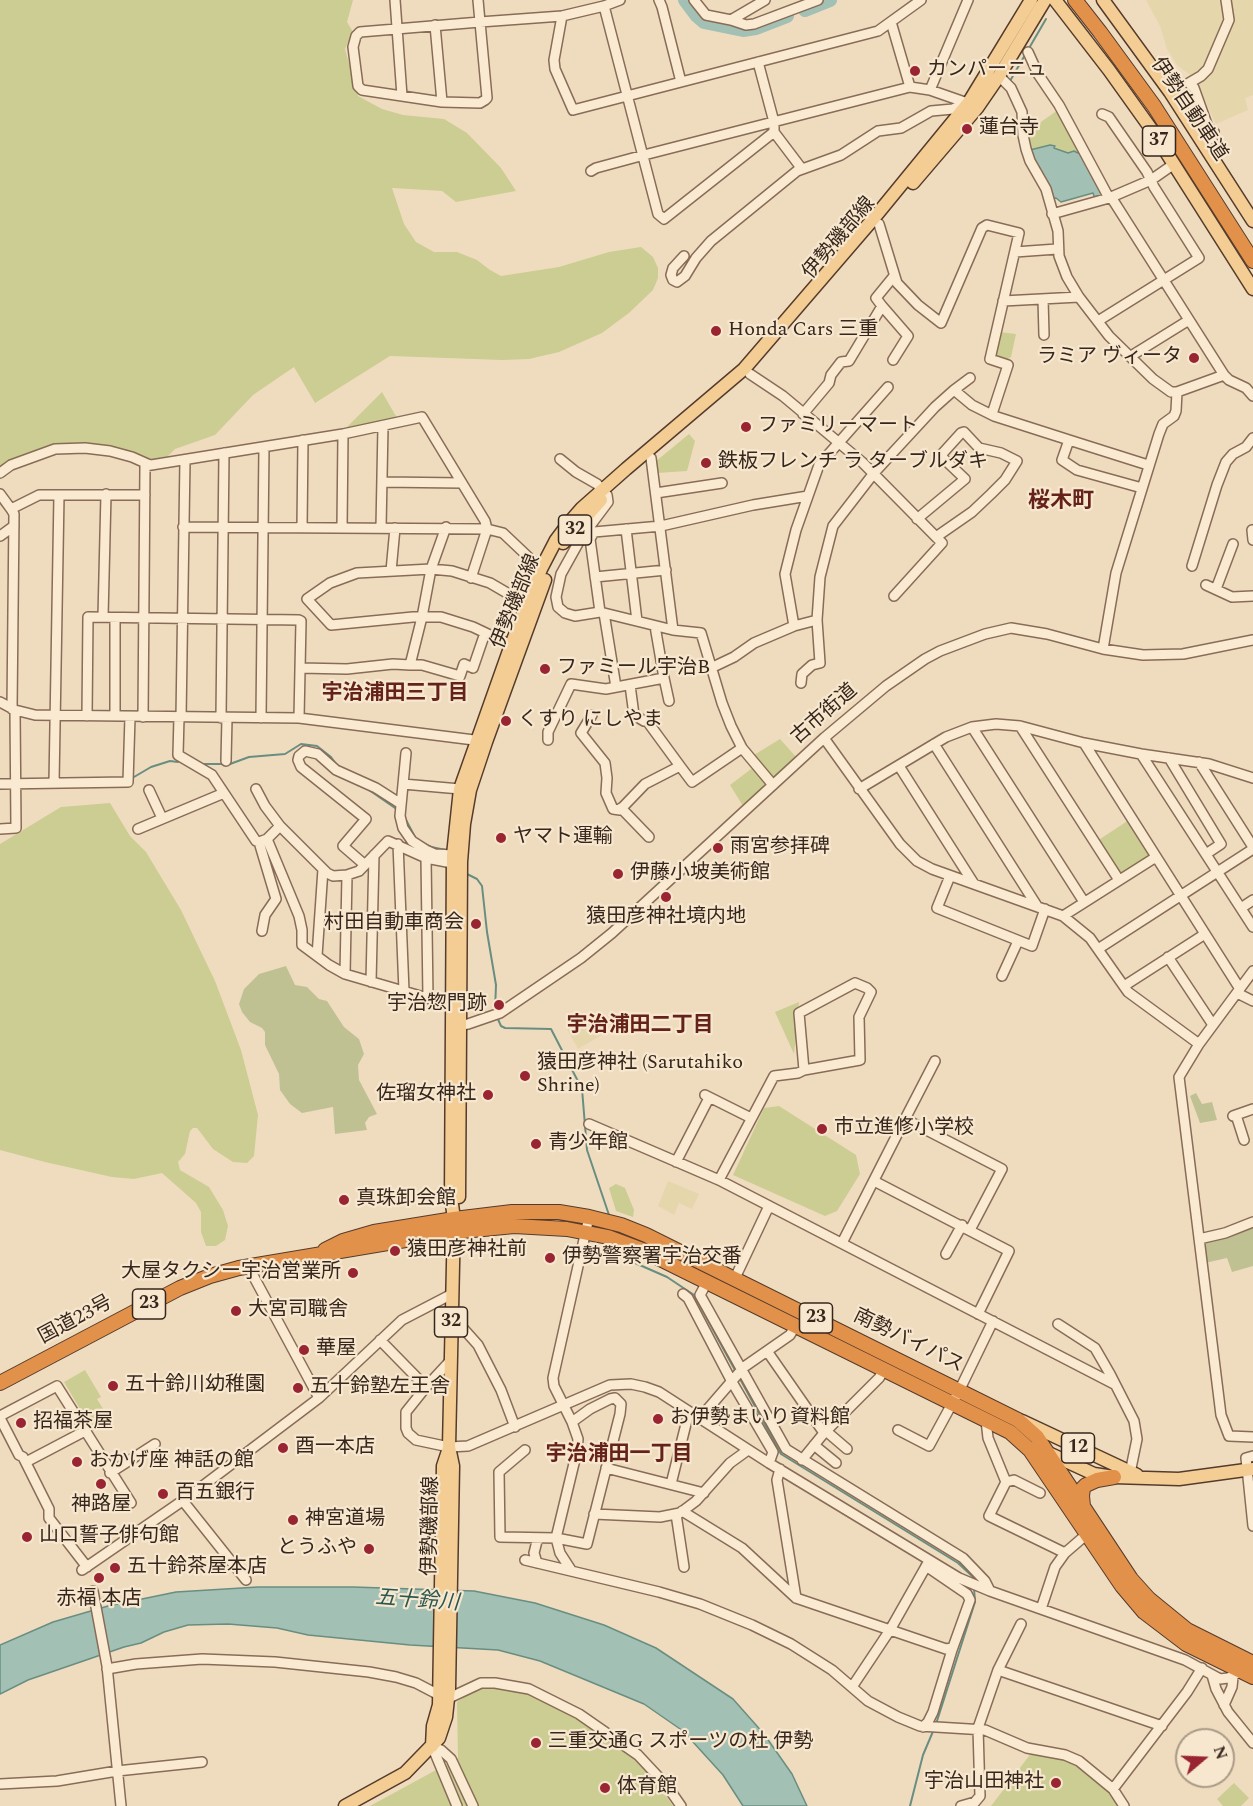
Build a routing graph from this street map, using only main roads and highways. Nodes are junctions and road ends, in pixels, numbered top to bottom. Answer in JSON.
{"nodes":[{"id":1,"x":1031,"y":0,"type":"edge"},
{"id":2,"x":1045,"y":0,"type":"edge"},
{"id":3,"x":1055,"y":0,"type":"edge"},
{"id":4,"x":1075,"y":0,"type":"edge"},
{"id":5,"x":1084,"y":0,"type":"edge"},
{"id":6,"x":1103,"y":0,"type":"edge"},
{"id":7,"x":973,"y":105,"type":"junction"},
{"id":8,"x":1253,"y":221,"type":"edge"},
{"id":9,"x":1253,"y":246,"type":"edge"},
{"id":10,"x":1253,"y":261,"type":"edge"},
{"id":11,"x":1253,"y":289,"type":"edge"},
{"id":12,"x":604,"y":492,"type":"junction"},
{"id":13,"x":481,"y":740,"type":"junction"},
{"id":14,"x":456,"y":1026,"type":"junction"},
{"id":15,"x":453,"y":1225,"type":"junction"},
{"id":16,"x":0,"y":1383,"type":"edge"},
{"id":17,"x":1010,"y":1415,"type":"junction"},
{"id":18,"x":1010,"y":1432,"type":"junction"},
{"id":19,"x":1047,"y":1452,"type":"junction"},
{"id":20,"x":1250,"y":1470,"type":"edge"},
{"id":21,"x":1114,"y":1478,"type":"junction"},
{"id":22,"x":1146,"y":1478,"type":"junction"},
{"id":23,"x":1084,"y":1507,"type":"junction"},
{"id":24,"x":1247,"y":1670,"type":"edge"},
{"id":25,"x":345,"y":1806,"type":"edge"}],
"edges":[{"from":1,"to":7,"type":"main road","name":"伊勢磯部線","number":"32"},
{"from":2,"to":7,"type":"main road","name":"伊勢磯部線","number":"32"},
{"from":3,"to":11,"type":"main road","number":"37"},
{"from":4,"to":10,"type":"highway","name":"伊勢自動車道"},
{"from":5,"to":9,"type":"highway","name":"伊勢自動車道"},
{"from":6,"to":8,"type":"main road","number":"37"},
{"from":7,"to":12,"type":"main road","name":"伊勢磯部線","number":"32"},
{"from":7,"to":12,"type":"main road","name":"伊勢磯部線","number":"32"},
{"from":12,"to":13,"type":"main road","name":"伊勢磯部線","number":"32"},
{"from":12,"to":13,"type":"main road","name":"伊勢磯部線","number":"32"},
{"from":13,"to":14,"type":"main road","name":"伊勢磯部線","number":"32"},
{"from":13,"to":14,"type":"main road","name":"伊勢磯部線","number":"32"},
{"from":14,"to":15,"type":"main road","name":"伊勢磯部線","number":"32"},
{"from":15,"to":16,"type":"highway","name":"国道23号","number":"23"},
{"from":15,"to":17,"type":"highway","name":"南勢バイパス","number":"23"},
{"from":15,"to":18,"type":"highway","name":"南勢バイパス","number":"23"},
{"from":15,"to":25,"type":"main road","name":"伊勢磯部線","number":"32"},
{"from":17,"to":19,"type":"highway","name":"南勢バイパス","number":"23"},
{"from":17,"to":22,"type":"main road","number":"12"},
{"from":18,"to":19,"type":"main road","number":"12"},
{"from":18,"to":24,"type":"highway","name":"南勢バイパス","number":"23"},
{"from":19,"to":21,"type":"main road","number":"12"},
{"from":19,"to":23,"type":"highway","name":"南勢バイパス","number":"23"},
{"from":20,"to":22,"type":"main road","number":"12"},
{"from":21,"to":22,"type":"main road","number":"12"},
{"from":21,"to":23,"type":"highway"},
{"from":23,"to":24,"type":"highway","name":"南勢バイパス","number":"23"}]}
